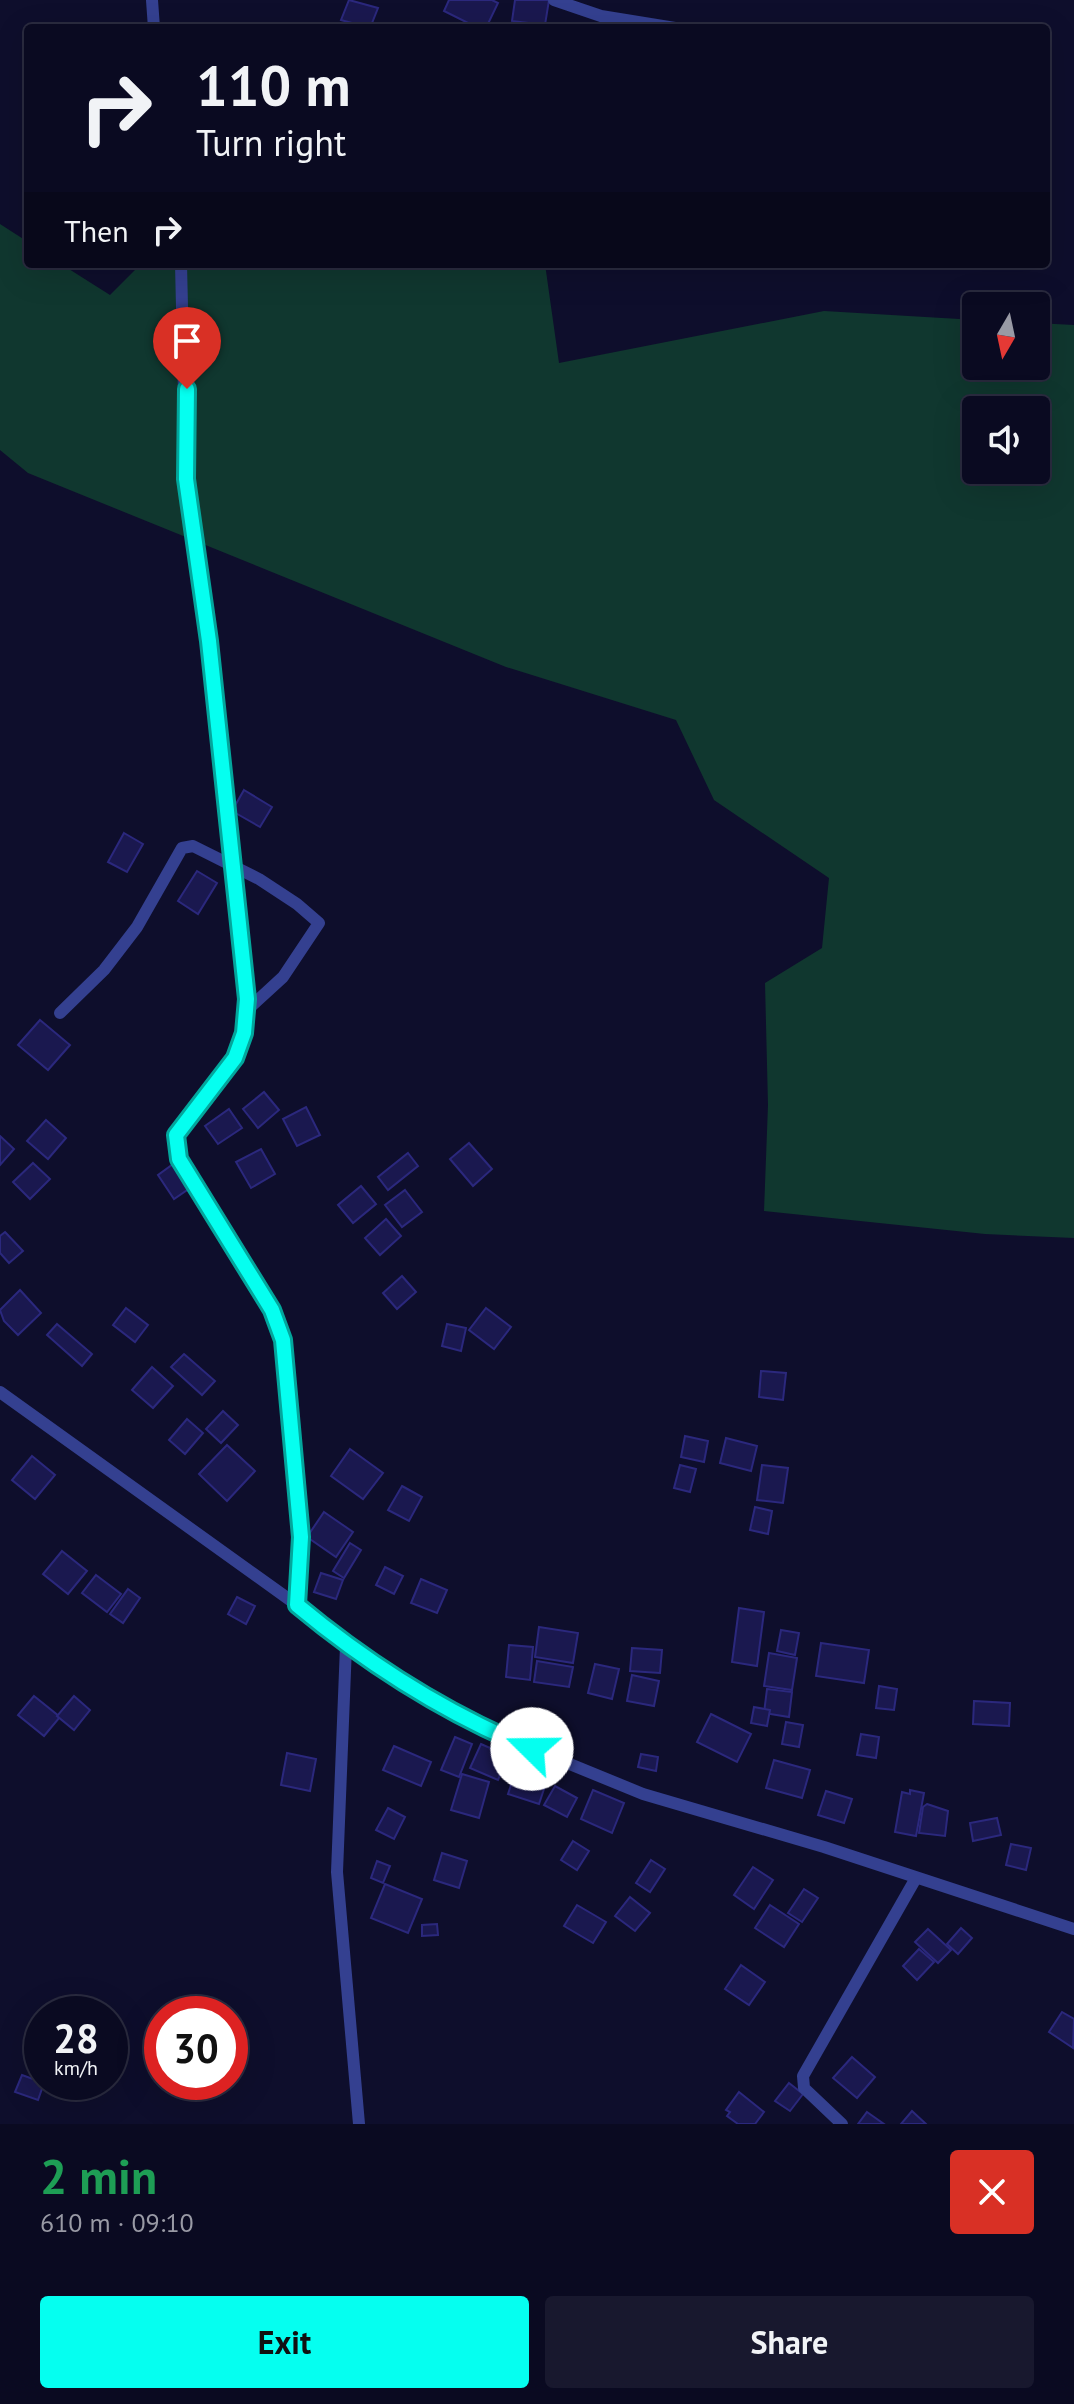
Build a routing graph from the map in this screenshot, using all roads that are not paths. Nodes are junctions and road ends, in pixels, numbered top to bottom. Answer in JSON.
{"nodes":[{"id":1,"x":152,"y":0,"type":"edge"},
{"id":2,"x":554,"y":0,"type":"edge"},
{"id":3,"x":154,"y":24,"type":"edge"},
{"id":4,"x":650,"y":24,"type":"edge"},
{"id":5,"x":181,"y":268,"type":"edge"},
{"id":6,"x":234,"y":868,"type":"junction"},
{"id":7,"x":246,"y":1011,"type":"junction"},
{"id":8,"x":60,"y":1013,"type":"dead end"},
{"id":9,"x":0,"y":1392,"type":"edge"},
{"id":10,"x":297,"y":1605,"type":"junction"},
{"id":11,"x":346,"y":1646,"type":"junction"},
{"id":12,"x":916,"y":1878,"type":"junction"},
{"id":13,"x":1074,"y":1929,"type":"edge"},
{"id":14,"x":359,"y":2124,"type":"edge"},
{"id":15,"x":842,"y":2124,"type":"edge"}],
"edges":[{"from":1,"to":3,"type":"street"},
{"from":2,"to":4,"type":"street"},
{"from":5,"to":6,"type":"street"},
{"from":6,"to":7,"type":"street"},
{"from":6,"to":7,"type":"street"},
{"from":6,"to":8,"type":"street"},
{"from":7,"to":10,"type":"street"},
{"from":9,"to":10,"type":"street"},
{"from":10,"to":11,"type":"street"},
{"from":11,"to":12,"type":"street"},
{"from":11,"to":14,"type":"street"},
{"from":12,"to":13,"type":"street"},
{"from":12,"to":15,"type":"street"}]}
